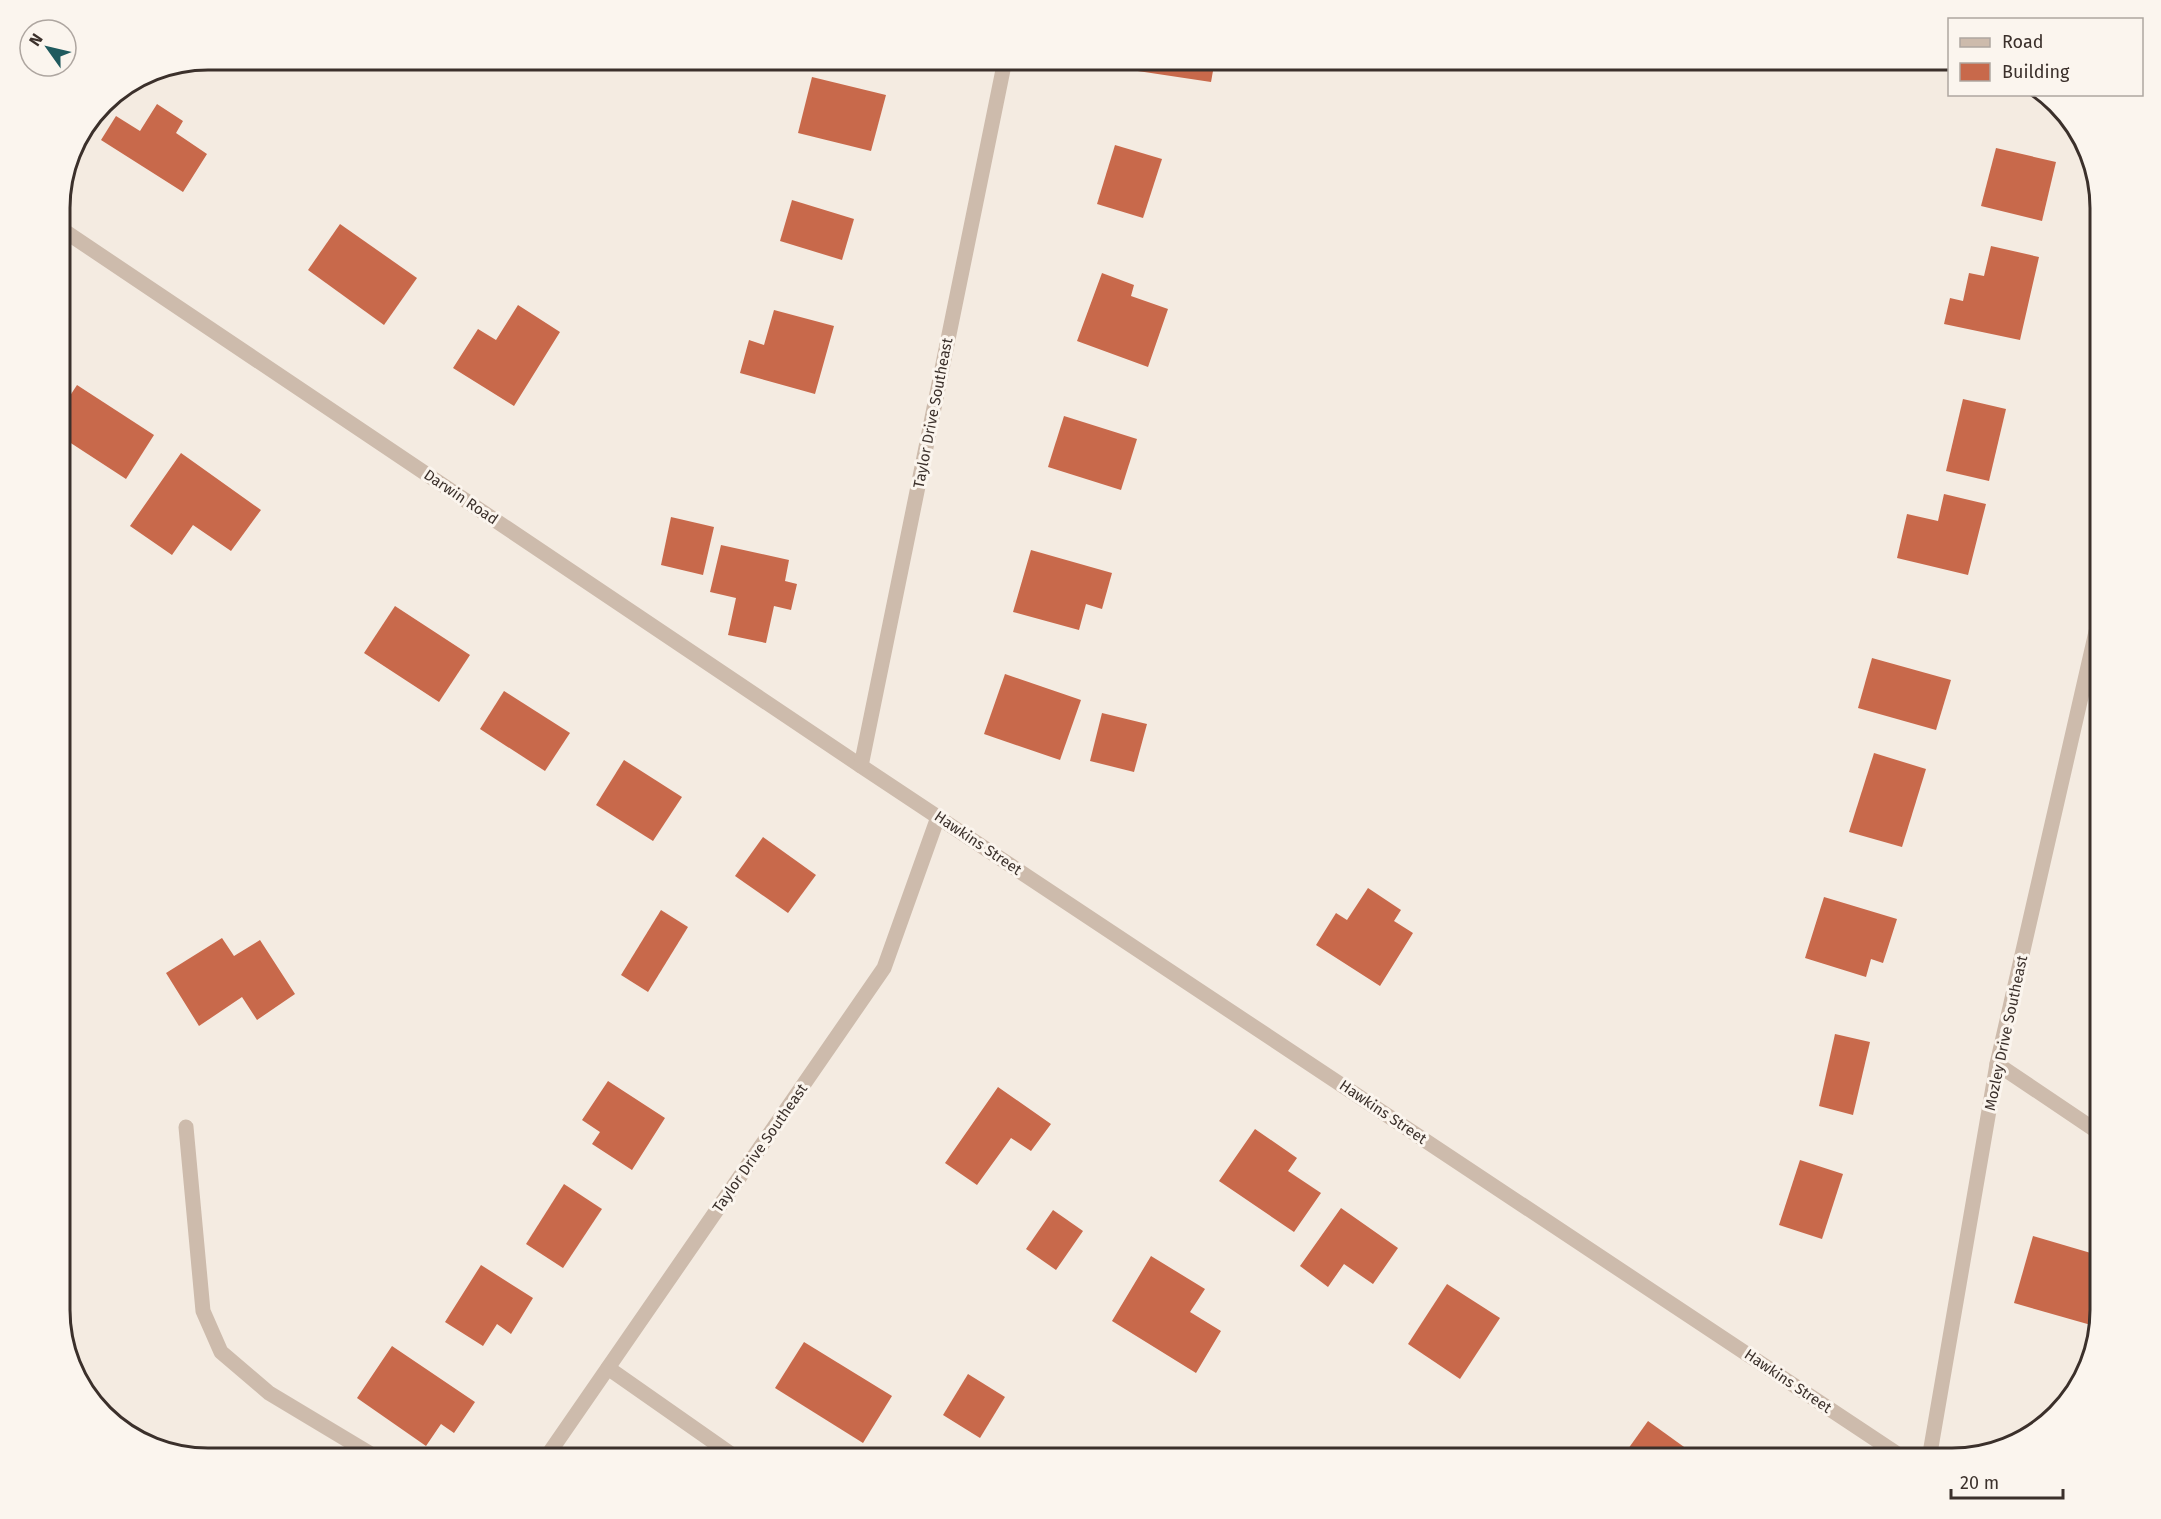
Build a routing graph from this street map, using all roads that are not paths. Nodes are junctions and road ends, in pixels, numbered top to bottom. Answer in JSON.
{"nodes":[{"id":1,"x":1003,"y":71,"type":"edge"},
{"id":2,"x":71,"y":235,"type":"edge"},
{"id":3,"x":2091,"y":654,"type":"edge"},
{"id":4,"x":861,"y":766,"type":"junction"},
{"id":5,"x":938,"y":817,"type":"junction"},
{"id":6,"x":1997,"y":1064,"type":"junction"},
{"id":7,"x":186,"y":1127,"type":"dead end"},
{"id":8,"x":2091,"y":1127,"type":"edge"},
{"id":9,"x":608,"y":1368,"type":"junction"},
{"id":10,"x":362,"y":1448,"type":"edge"},
{"id":11,"x":553,"y":1448,"type":"edge"},
{"id":12,"x":722,"y":1448,"type":"edge"},
{"id":13,"x":1888,"y":1448,"type":"edge"},
{"id":14,"x":1931,"y":1448,"type":"edge"}],
"edges":[{"from":1,"to":4,"type":"street","name":"Taylor Drive Southeast"},
{"from":2,"to":4,"type":"street","name":"Darwin Road"},
{"from":3,"to":6,"type":"street","name":"Mozley Drive Southeast"},
{"from":4,"to":5,"type":"street","name":"Hawkins Street"},
{"from":5,"to":9,"type":"street","name":"Taylor Drive Southeast"},
{"from":5,"to":13,"type":"street","name":"Hawkins Street"},
{"from":6,"to":8,"type":"street"},
{"from":6,"to":14,"type":"street","name":"Mozley Drive Southeast"},
{"from":7,"to":10,"type":"street"},
{"from":9,"to":11,"type":"street","name":"Taylor Drive Southeast"},
{"from":9,"to":12,"type":"street"}]}
